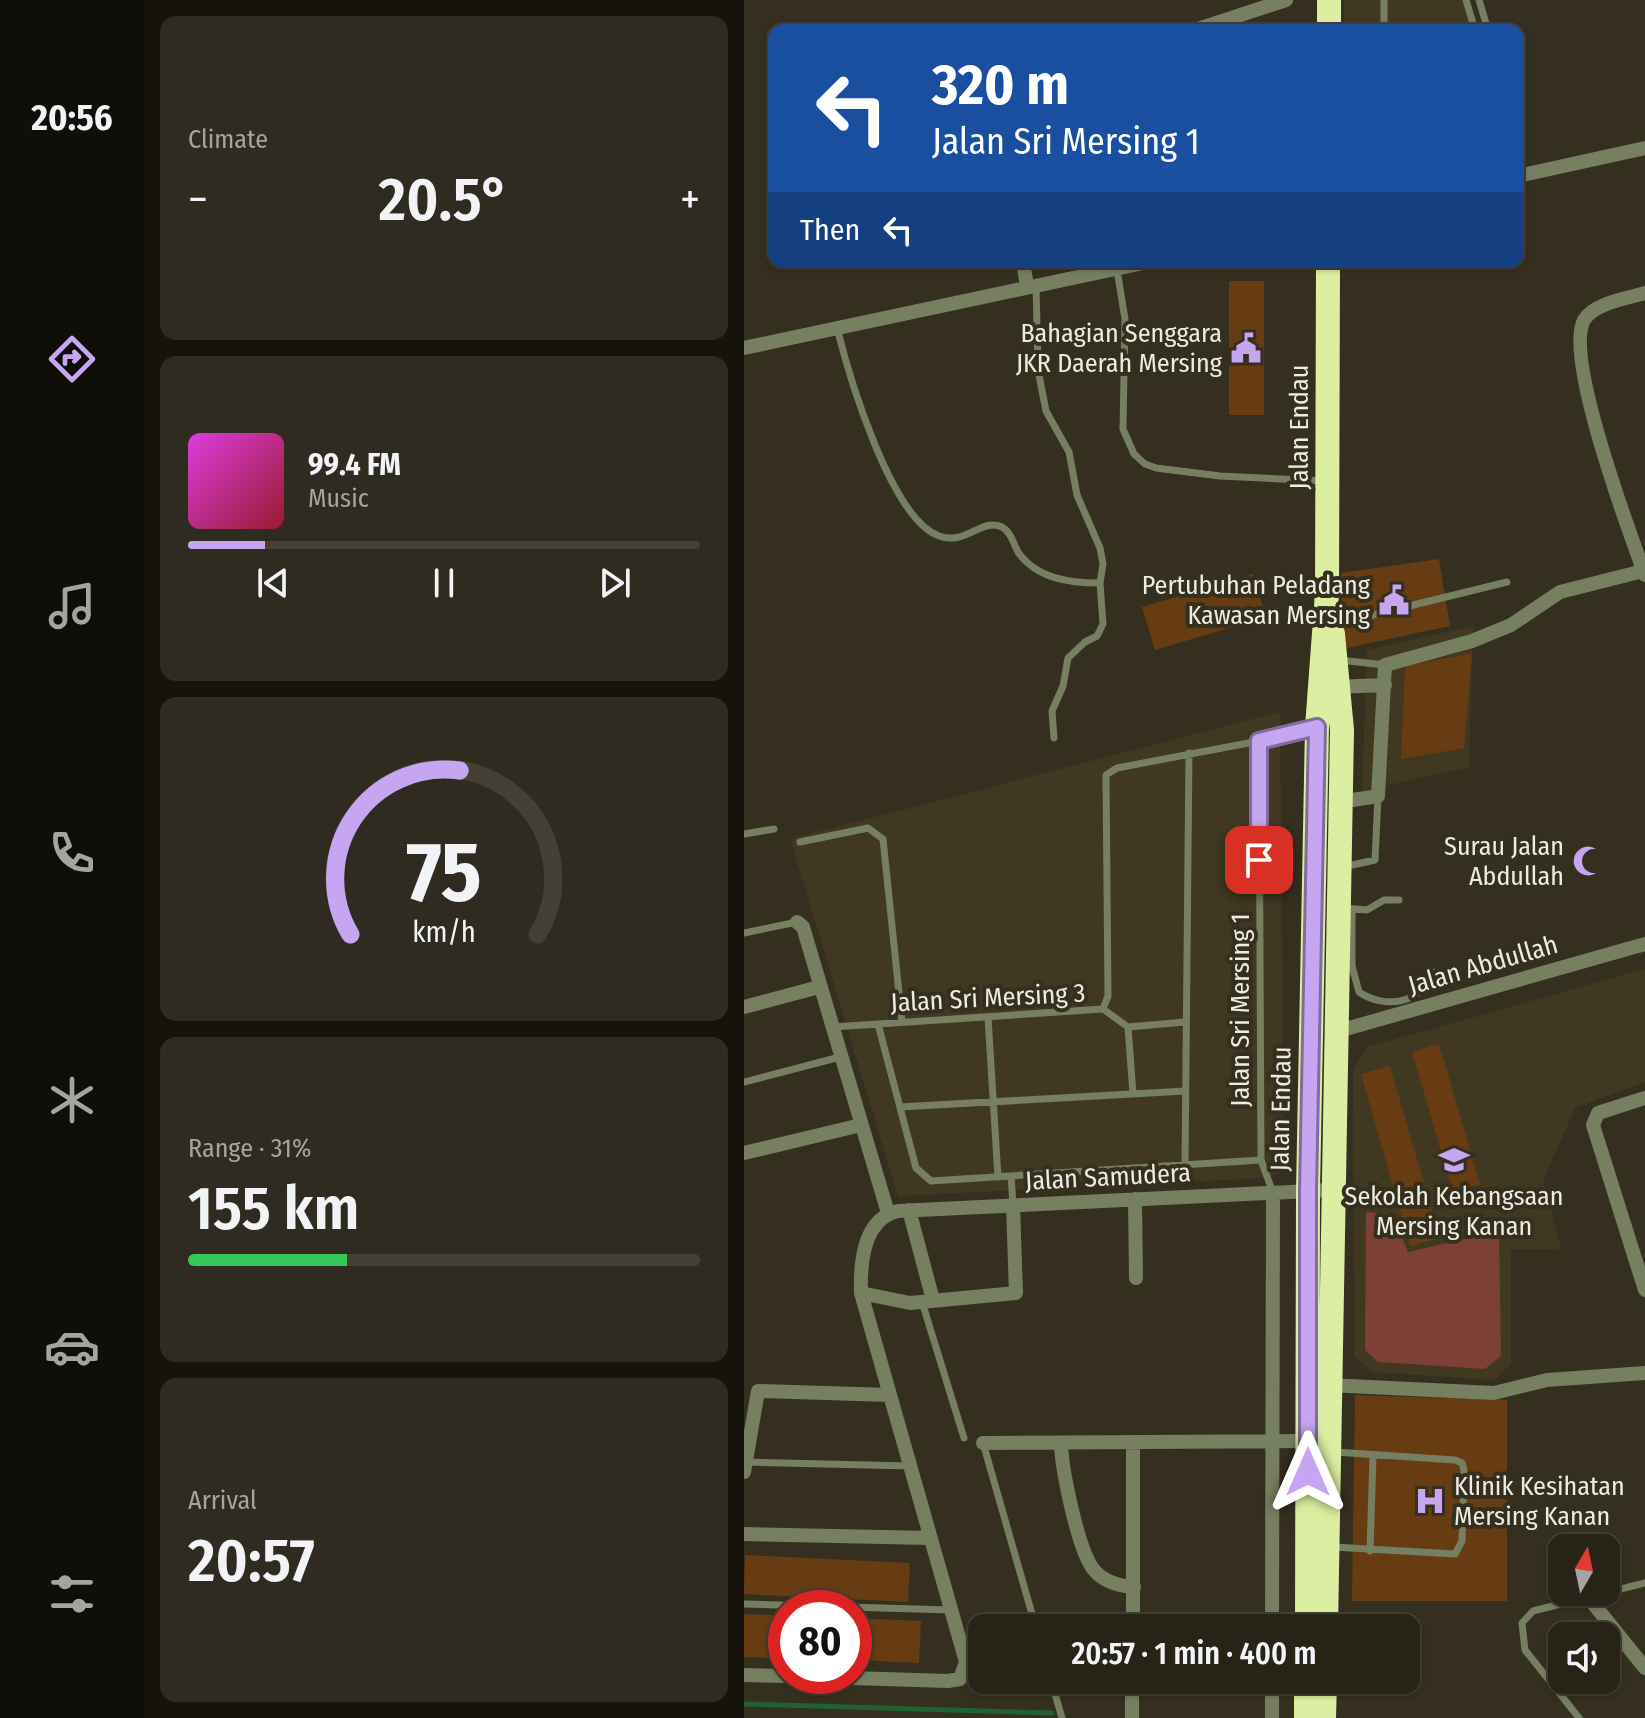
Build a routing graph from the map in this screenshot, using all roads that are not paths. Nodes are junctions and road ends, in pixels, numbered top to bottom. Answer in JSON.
{"nodes":[{"id":1,"x":1286,"y":0,"type":"edge"},
{"id":2,"x":1329,"y":0,"type":"edge"},
{"id":3,"x":1384,"y":0,"type":"edge"},
{"id":4,"x":1466,"y":0,"type":"edge"},
{"id":5,"x":1479,"y":0,"type":"edge"},
{"id":6,"x":1213,"y":24,"type":"edge"},
{"id":7,"x":1329,"y":24,"type":"edge"},
{"id":8,"x":1384,"y":24,"type":"edge"},
{"id":9,"x":1473,"y":24,"type":"edge"},
{"id":10,"x":1486,"y":24,"type":"edge"},
{"id":11,"x":1645,"y":148,"type":"edge"},
{"id":12,"x":1524,"y":175,"type":"edge"},
{"id":13,"x":1025,"y":268,"type":"edge"},
{"id":14,"x":1121,"y":268,"type":"edge"},
{"id":15,"x":1328,"y":268,"type":"edge"},
{"id":16,"x":1117,"y":269,"type":"junction"},
{"id":17,"x":1032,"y":285,"type":"junction"},
{"id":18,"x":1645,"y":293,"type":"edge"},
{"id":19,"x":837,"y":328,"type":"junction"},
{"id":20,"x":744,"y":348,"type":"edge"},
{"id":21,"x":1327,"y":481,"type":"junction"},
{"id":22,"x":1644,"y":573,"type":"edge"},
{"id":23,"x":1507,"y":582,"type":"dead end"},
{"id":24,"x":1100,"y":583,"type":"junction"},
{"id":25,"x":1327,"y":593,"type":"junction"},
{"id":26,"x":1332,"y":625,"type":"junction"},
{"id":27,"x":1336,"y":660,"type":"junction"},
{"id":28,"x":1385,"y":665,"type":"junction"},
{"id":29,"x":1385,"y":685,"type":"junction"},
{"id":30,"x":1328,"y":690,"type":"junction"},
{"id":31,"x":1317,"y":727,"type":"junction"},
{"id":32,"x":1054,"y":738,"type":"dead end"},
{"id":33,"x":1259,"y":741,"type":"junction"},
{"id":34,"x":1189,"y":753,"type":"junction"},
{"id":35,"x":1378,"y":796,"type":"junction"},
{"id":36,"x":1340,"y":802,"type":"junction"},
{"id":37,"x":774,"y":829,"type":"dead end"},
{"id":38,"x":744,"y":834,"type":"edge"},
{"id":39,"x":800,"y":842,"type":"dead end"},
{"id":40,"x":1338,"y":868,"type":"junction"},
{"id":41,"x":1399,"y":900,"type":"dead end"},
{"id":42,"x":1345,"y":909,"type":"junction"},
{"id":43,"x":797,"y":922,"type":"joint"},
{"id":44,"x":744,"y":933,"type":"edge"},
{"id":45,"x":1645,"y":944,"type":"edge"},
{"id":46,"x":1344,"y":966,"type":"junction"},
{"id":47,"x":1433,"y":972,"type":"dead end"},
{"id":48,"x":819,"y":987,"type":"junction"},
{"id":49,"x":744,"y":1007,"type":"edge"},
{"id":50,"x":1103,"y":1009,"type":"junction"},
{"id":51,"x":988,"y":1017,"type":"junction"},
{"id":52,"x":902,"y":1022,"type":"junction"},
{"id":53,"x":1185,"y":1022,"type":"junction"},
{"id":54,"x":878,"y":1024,"type":"junction"},
{"id":55,"x":831,"y":1027,"type":"junction"},
{"id":56,"x":1128,"y":1027,"type":"junction"},
{"id":57,"x":1335,"y":1032,"type":"junction"},
{"id":58,"x":840,"y":1057,"type":"junction"},
{"id":59,"x":744,"y":1082,"type":"edge"},
{"id":60,"x":1185,"y":1091,"type":"junction"},
{"id":61,"x":1133,"y":1094,"type":"junction"},
{"id":62,"x":1645,"y":1098,"type":"edge"},
{"id":63,"x":993,"y":1101,"type":"junction"},
{"id":64,"x":900,"y":1107,"type":"junction"},
{"id":65,"x":861,"y":1125,"type":"junction"},
{"id":66,"x":744,"y":1153,"type":"edge"},
{"id":67,"x":1261,"y":1160,"type":"junction"},
{"id":68,"x":1185,"y":1165,"type":"junction"},
{"id":69,"x":1011,"y":1176,"type":"junction"},
{"id":70,"x":998,"y":1177,"type":"junction"},
{"id":71,"x":1319,"y":1191,"type":"junction"},
{"id":72,"x":1273,"y":1193,"type":"junction"},
{"id":73,"x":1135,"y":1199,"type":"junction"},
{"id":74,"x":1013,"y":1205,"type":"junction"},
{"id":75,"x":909,"y":1210,"type":"junction"},
{"id":76,"x":888,"y":1213,"type":"junction"},
{"id":77,"x":1136,"y":1278,"type":"dead end"},
{"id":78,"x":1645,"y":1290,"type":"edge"},
{"id":79,"x":861,"y":1293,"type":"junction"},
{"id":80,"x":928,"y":1301,"type":"junction"},
{"id":81,"x":1645,"y":1373,"type":"edge"},
{"id":82,"x":1328,"y":1385,"type":"junction"},
{"id":83,"x":890,"y":1395,"type":"junction"},
{"id":84,"x":964,"y":1438,"type":"dead end"},
{"id":85,"x":1133,"y":1442,"type":"junction"},
{"id":86,"x":983,"y":1443,"type":"joint"},
{"id":87,"x":1273,"y":1443,"type":"junction"},
{"id":88,"x":1061,"y":1444,"type":"junction"},
{"id":89,"x":1318,"y":1446,"type":"junction"},
{"id":90,"x":1373,"y":1456,"type":"junction"},
{"id":91,"x":912,"y":1466,"type":"junction"},
{"id":92,"x":745,"y":1467,"type":"edge"},
{"id":93,"x":744,"y":1534,"type":"edge"},
{"id":94,"x":931,"y":1538,"type":"junction"},
{"id":95,"x":1326,"y":1547,"type":"junction"},
{"id":96,"x":1370,"y":1551,"type":"junction"},
{"id":97,"x":1645,"y":1583,"type":"edge"},
{"id":98,"x":1134,"y":1587,"type":"junction"},
{"id":99,"x":1620,"y":1589,"type":"edge"},
{"id":100,"x":744,"y":1604,"type":"edge"},
{"id":101,"x":1553,"y":1606,"type":"edge"},
{"id":102,"x":1595,"y":1606,"type":"edge"},
{"id":103,"x":952,"y":1610,"type":"junction"},
{"id":104,"x":1032,"y":1614,"type":"edge"},
{"id":105,"x":1133,"y":1614,"type":"edge"},
{"id":106,"x":1272,"y":1614,"type":"edge"},
{"id":107,"x":1308,"y":1614,"type":"edge"},
{"id":108,"x":1326,"y":1614,"type":"edge"},
{"id":109,"x":1645,"y":1668,"type":"edge"},
{"id":110,"x":744,"y":1675,"type":"edge"},
{"id":111,"x":768,"y":1676,"type":"edge"},
{"id":112,"x":872,"y":1677,"type":"edge"},
{"id":113,"x":1055,"y":1694,"type":"edge"},
{"id":114,"x":1132,"y":1694,"type":"edge"},
{"id":115,"x":1272,"y":1694,"type":"edge"},
{"id":116,"x":1306,"y":1694,"type":"edge"},
{"id":117,"x":1325,"y":1694,"type":"edge"},
{"id":118,"x":1062,"y":1718,"type":"edge"},
{"id":119,"x":1132,"y":1718,"type":"edge"},
{"id":120,"x":1272,"y":1718,"type":"edge"},
{"id":121,"x":1306,"y":1718,"type":"edge"},
{"id":122,"x":1324,"y":1718,"type":"edge"},
{"id":123,"x":1579,"y":1718,"type":"edge"}],
"edges":[{"from":1,"to":6,"type":"street"},
{"from":2,"to":7,"type":"highway"},
{"from":3,"to":8,"type":"lane"},
{"from":4,"to":9,"type":"lane"},
{"from":5,"to":10,"type":"lane"},
{"from":11,"to":12,"type":"street"},
{"from":13,"to":17,"type":"street"},
{"from":14,"to":16,"type":"street"},
{"from":15,"to":21,"type":"highway","name":"Jalan Endau"},
{"from":16,"to":17,"type":"street"},
{"from":16,"to":21,"type":"lane"},
{"from":17,"to":19,"type":"street"},
{"from":17,"to":24,"type":"lane"},
{"from":18,"to":22,"type":"street"},
{"from":19,"to":20,"type":"street"},
{"from":19,"to":24,"type":"lane"},
{"from":21,"to":25,"type":"highway","name":"Jalan Endau"},
{"from":22,"to":28,"type":"street"},
{"from":23,"to":26,"type":"lane"},
{"from":24,"to":32,"type":"lane"},
{"from":25,"to":26,"type":"highway","name":"Jalan Endau"},
{"from":25,"to":30,"type":"highway","name":"Jalan Endau"},
{"from":26,"to":27,"type":"highway","name":"Jalan Endau"},
{"from":27,"to":28,"type":"lane"},
{"from":27,"to":30,"type":"highway","name":"Jalan Endau"},
{"from":28,"to":29,"type":"street"},
{"from":29,"to":30,"type":"street"},
{"from":29,"to":35,"type":"street"},
{"from":30,"to":31,"type":"highway","name":"Jalan Endau"},
{"from":30,"to":36,"type":"highway","name":"Jalan Endau"},
{"from":31,"to":33,"type":"lane"},
{"from":31,"to":71,"type":"highway","name":"Jalan Endau"},
{"from":33,"to":34,"type":"lane"},
{"from":33,"to":67,"type":"lane","name":"Jalan Sri Mersing 1"},
{"from":34,"to":50,"type":"lane","name":"Jalan Sri Mersing 3"},
{"from":34,"to":53,"type":"lane"},
{"from":35,"to":36,"type":"street"},
{"from":35,"to":40,"type":"lane"},
{"from":36,"to":40,"type":"highway","name":"Jalan Endau"},
{"from":37,"to":38,"type":"lane"},
{"from":39,"to":52,"type":"lane"},
{"from":40,"to":42,"type":"highway","name":"Jalan Endau"},
{"from":41,"to":42,"type":"lane"},
{"from":42,"to":46,"type":"highway","name":"Jalan Endau"},
{"from":43,"to":44,"type":"lane"},
{"from":43,"to":48,"type":"street"},
{"from":45,"to":57,"type":"street","name":"Jalan Abdullah"},
{"from":46,"to":47,"type":"lane"},
{"from":46,"to":57,"type":"highway","name":"Jalan Endau"},
{"from":48,"to":49,"type":"street"},
{"from":48,"to":55,"type":"street"},
{"from":50,"to":51,"type":"lane","name":"Jalan Sri Mersing 3"},
{"from":50,"to":56,"type":"lane"},
{"from":51,"to":52,"type":"lane","name":"Jalan Sri Mersing 3"},
{"from":51,"to":63,"type":"lane"},
{"from":52,"to":54,"type":"lane","name":"Jalan Sri Mersing 3"},
{"from":53,"to":56,"type":"lane"},
{"from":53,"to":60,"type":"lane"},
{"from":54,"to":55,"type":"lane","name":"Jalan Sri Mersing 3"},
{"from":54,"to":64,"type":"lane"},
{"from":55,"to":58,"type":"street"},
{"from":56,"to":61,"type":"lane"},
{"from":57,"to":71,"type":"highway","name":"Jalan Endau"},
{"from":58,"to":59,"type":"lane"},
{"from":58,"to":65,"type":"street"},
{"from":60,"to":61,"type":"lane"},
{"from":60,"to":68,"type":"lane"},
{"from":61,"to":63,"type":"lane"},
{"from":62,"to":78,"type":"street"},
{"from":63,"to":64,"type":"lane"},
{"from":63,"to":70,"type":"lane"},
{"from":64,"to":70,"type":"lane"},
{"from":65,"to":66,"type":"street"},
{"from":65,"to":76,"type":"street"},
{"from":67,"to":68,"type":"lane"},
{"from":67,"to":72,"type":"lane","name":"Jalan Sri Mersing 1"},
{"from":68,"to":69,"type":"lane"},
{"from":69,"to":70,"type":"lane"},
{"from":69,"to":74,"type":"lane"},
{"from":71,"to":72,"type":"street","name":"Jalan Samudera"},
{"from":71,"to":82,"type":"highway","name":"Jalan Endau"},
{"from":71,"to":89,"type":"highway","name":"Jalan Endau"},
{"from":72,"to":73,"type":"street","name":"Jalan Samudera"},
{"from":72,"to":87,"type":"street"},
{"from":73,"to":74,"type":"street","name":"Jalan Samudera"},
{"from":73,"to":77,"type":"street"},
{"from":74,"to":75,"type":"street","name":"Jalan Samudera"},
{"from":74,"to":80,"type":"street"},
{"from":75,"to":76,"type":"street","name":"Jalan Samudera"},
{"from":75,"to":80,"type":"street"},
{"from":76,"to":79,"type":"street"},
{"from":79,"to":80,"type":"street"},
{"from":79,"to":83,"type":"street"},
{"from":80,"to":84,"type":"lane"},
{"from":81,"to":82,"type":"street"},
{"from":82,"to":89,"type":"highway","name":"Jalan Endau"},
{"from":83,"to":91,"type":"street"},
{"from":83,"to":92,"type":"street"},
{"from":85,"to":87,"type":"street"},
{"from":85,"to":88,"type":"street"},
{"from":85,"to":98,"type":"street"},
{"from":86,"to":88,"type":"street"},
{"from":86,"to":104,"type":"lane"},
{"from":87,"to":89,"type":"street"},
{"from":87,"to":106,"type":"street"},
{"from":88,"to":98,"type":"street"},
{"from":89,"to":90,"type":"lane"},
{"from":89,"to":95,"type":"highway","name":"Jalan Endau"},
{"from":89,"to":107,"type":"highway","name":"Jalan Endau"},
{"from":90,"to":96,"type":"lane"},
{"from":90,"to":96,"type":"lane"},
{"from":91,"to":92,"type":"lane"},
{"from":91,"to":94,"type":"street"},
{"from":93,"to":94,"type":"street"},
{"from":94,"to":103,"type":"street"},
{"from":95,"to":96,"type":"lane"},
{"from":95,"to":108,"type":"highway","name":"Jalan Endau"},
{"from":97,"to":99,"type":"lane"},
{"from":98,"to":105,"type":"street"},
{"from":100,"to":103,"type":"lane"},
{"from":101,"to":123,"type":"lane"},
{"from":102,"to":109,"type":"street"},
{"from":103,"to":112,"type":"street"},
{"from":110,"to":111,"type":"street"},
{"from":113,"to":118,"type":"lane"},
{"from":114,"to":119,"type":"street"},
{"from":115,"to":120,"type":"street"},
{"from":116,"to":121,"type":"highway"},
{"from":117,"to":122,"type":"highway"}]}
